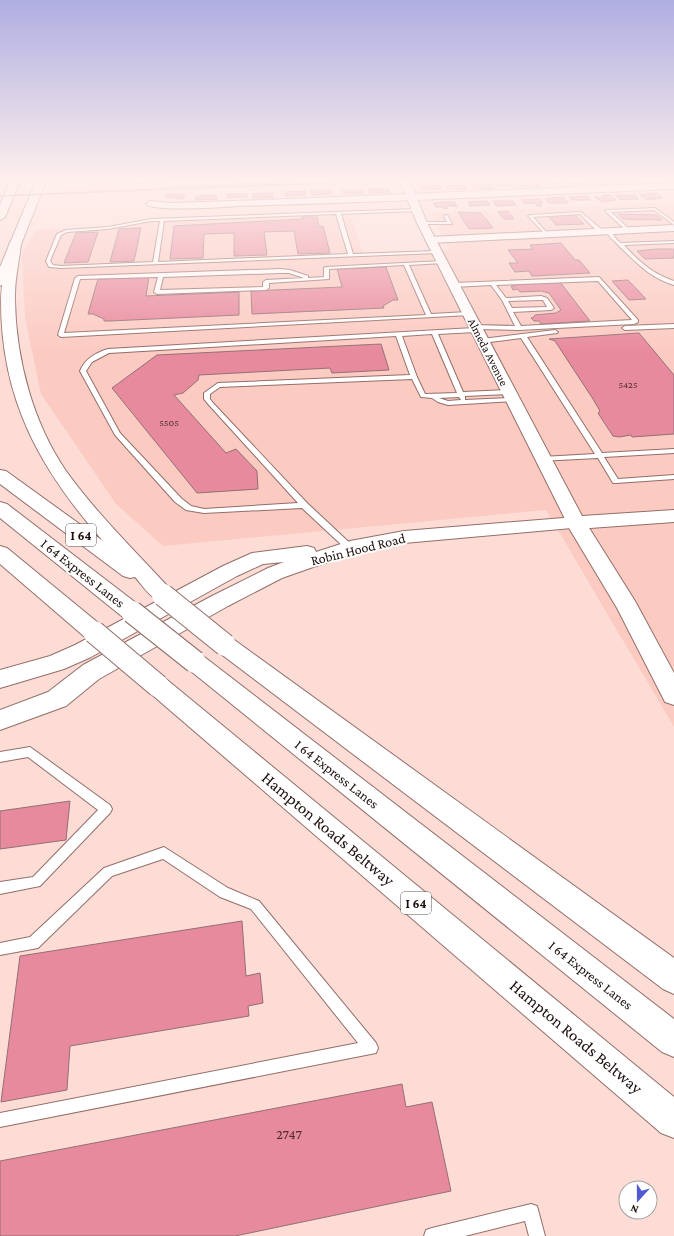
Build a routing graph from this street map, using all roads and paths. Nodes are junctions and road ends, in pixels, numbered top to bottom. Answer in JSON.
{"nodes":[{"id":1,"x":18,"y":237,"type":"edge"},
{"id":2,"x":58,"y":237,"type":"edge"},
{"id":3,"x":159,"y":237,"type":"edge"},
{"id":4,"x":345,"y":237,"type":"edge"},
{"id":5,"x":429,"y":237,"type":"edge"},
{"id":6,"x":529,"y":237,"type":"edge"},
{"id":7,"x":610,"y":237,"type":"edge"},
{"id":8,"x":674,"y":242,"type":"edge"},
{"id":9,"x":15,"y":244,"type":"junction"},
{"id":10,"x":620,"y":244,"type":"junction"},
{"id":11,"x":436,"y":251,"type":"junction"},
{"id":12,"x":351,"y":256,"type":"junction"},
{"id":13,"x":155,"y":264,"type":"junction"},
{"id":14,"x":406,"y":264,"type":"junction"},
{"id":15,"x":161,"y":276,"type":"junction"},
{"id":16,"x":310,"y":279,"type":"junction"},
{"id":17,"x":0,"y":282,"type":"edge"},
{"id":18,"x":493,"y":284,"type":"junction"},
{"id":19,"x":674,"y":284,"type":"edge"},
{"id":20,"x":454,"y":286,"type":"junction"},
{"id":21,"x":505,"y":300,"type":"junction"},
{"id":22,"x":510,"y":310,"type":"junction"},
{"id":23,"x":429,"y":316,"type":"junction"},
{"id":24,"x":671,"y":326,"type":"edge"},
{"id":25,"x":475,"y":328,"type":"junction"},
{"id":26,"x":519,"y":328,"type":"junction"},
{"id":27,"x":434,"y":332,"type":"junction"},
{"id":28,"x":674,"y":333,"type":"edge"},
{"id":29,"x":398,"y":334,"type":"junction"},
{"id":30,"x":523,"y":336,"type":"junction"},
{"id":31,"x":414,"y":377,"type":"junction"},
{"id":32,"x":460,"y":394,"type":"junction"},
{"id":33,"x":433,"y":396,"type":"junction"},
{"id":34,"x":510,"y":396,"type":"junction"},
{"id":35,"x":465,"y":402,"type":"junction"},
{"id":36,"x":674,"y":451,"type":"edge"},
{"id":37,"x":600,"y":455,"type":"junction"},
{"id":38,"x":542,"y":460,"type":"junction"},
{"id":39,"x":0,"y":475,"type":"edge"},
{"id":40,"x":674,"y":477,"type":"edge"},
{"id":41,"x":304,"y":505,"type":"junction"},
{"id":42,"x":0,"y":508,"type":"edge"},
{"id":43,"x":674,"y":516,"type":"edge"},
{"id":44,"x":576,"y":523,"type":"junction"},
{"id":45,"x":350,"y":548,"type":"junction"},
{"id":46,"x":0,"y":553,"type":"edge"},
{"id":47,"x":163,"y":595,"type":"junction"},
{"id":48,"x":91,"y":672,"type":"junction"},
{"id":49,"x":0,"y":679,"type":"edge"},
{"id":50,"x":0,"y":692,"type":"edge"},
{"id":51,"x":674,"y":695,"type":"edge"},
{"id":52,"x":0,"y":720,"type":"edge"},
{"id":53,"x":0,"y":757,"type":"edge"},
{"id":54,"x":0,"y":888,"type":"edge"},
{"id":55,"x":0,"y":949,"type":"edge"},
{"id":56,"x":674,"y":978,"type":"edge"},
{"id":57,"x":674,"y":1040,"type":"edge"},
{"id":58,"x":0,"y":1120,"type":"edge"},
{"id":59,"x":674,"y":1120,"type":"edge"},
{"id":60,"x":432,"y":1236,"type":"edge"},
{"id":61,"x":537,"y":1236,"type":"edge"}],
"edges":[{"from":1,"to":9,"type":"main road"},
{"from":2,"to":13,"type":"lane"},
{"from":3,"to":13,"type":"lane"},
{"from":4,"to":12,"type":"lane"},
{"from":5,"to":11,"type":"main road","name":"Almeda Avenue"},
{"from":6,"to":11,"type":"street"},
{"from":7,"to":10,"type":"lane"},
{"from":8,"to":10,"type":"lane"},
{"from":9,"to":17,"type":"main road"},
{"from":9,"to":47,"type":"main road"},
{"from":10,"to":19,"type":"lane"},
{"from":11,"to":12,"type":"lane"},
{"from":11,"to":14,"type":"lane"},
{"from":11,"to":20,"type":"main road","name":"Almeda Avenue"},
{"from":12,"to":13,"type":"lane"},
{"from":14,"to":16,"type":"lane"},
{"from":14,"to":23,"type":"lane"},
{"from":15,"to":16,"type":"lane"},
{"from":15,"to":16,"type":"lane"},
{"from":15,"to":23,"type":"lane"},
{"from":18,"to":20,"type":"lane"},
{"from":18,"to":21,"type":"lane"},
{"from":18,"to":26,"type":"lane"},
{"from":20,"to":25,"type":"main road","name":"Almeda Avenue"},
{"from":21,"to":22,"type":"lane"},
{"from":21,"to":22,"type":"lane"},
{"from":22,"to":26,"type":"lane"},
{"from":23,"to":25,"type":"lane"},
{"from":24,"to":28,"type":"lane"},
{"from":24,"to":30,"type":"lane"},
{"from":25,"to":26,"type":"lane"},
{"from":25,"to":27,"type":"lane"},
{"from":25,"to":30,"type":"lane"},
{"from":25,"to":34,"type":"main road","name":"Almeda Avenue"},
{"from":27,"to":29,"type":"lane"},
{"from":27,"to":32,"type":"lane"},
{"from":29,"to":31,"type":"lane"},
{"from":29,"to":41,"type":"lane"},
{"from":30,"to":37,"type":"lane"},
{"from":31,"to":33,"type":"lane"},
{"from":31,"to":41,"type":"lane"},
{"from":32,"to":33,"type":"lane"},
{"from":32,"to":34,"type":"lane"},
{"from":32,"to":35,"type":"lane"},
{"from":33,"to":35,"type":"lane"},
{"from":34,"to":35,"type":"lane"},
{"from":34,"to":38,"type":"main road","name":"Almeda Avenue"},
{"from":36,"to":37,"type":"lane"},
{"from":37,"to":38,"type":"lane"},
{"from":37,"to":40,"type":"lane"},
{"from":38,"to":44,"type":"main road","name":"Almeda Avenue"},
{"from":39,"to":47,"type":"main road","number":"I 64"},
{"from":41,"to":45,"type":"lane"},
{"from":42,"to":57,"type":"main road","name":"I 64 Express Lanes","bridge":true},
{"from":43,"to":44,"type":"main road","name":"Robin Hood Road"},
{"from":44,"to":45,"type":"main road","name":"Robin Hood Road"},
{"from":44,"to":51,"type":"main road","name":"Almeda Avenue"},
{"from":45,"to":48,"type":"main road","name":"Robin Hood Road"},
{"from":45,"to":49,"type":"main road"},
{"from":46,"to":59,"type":"main road","name":"Hampton Roads Beltway","number":"I 64","bridge":true},
{"from":47,"to":56,"type":"main road","number":"I 64","bridge":true},
{"from":48,"to":50,"type":"main road","name":"Robin Hood Road"},
{"from":48,"to":52,"type":"main road","name":"Robin Hood Road"},
{"from":53,"to":54,"type":"lane"},
{"from":55,"to":58,"type":"lane"},
{"from":60,"to":61,"type":"lane"}]}
